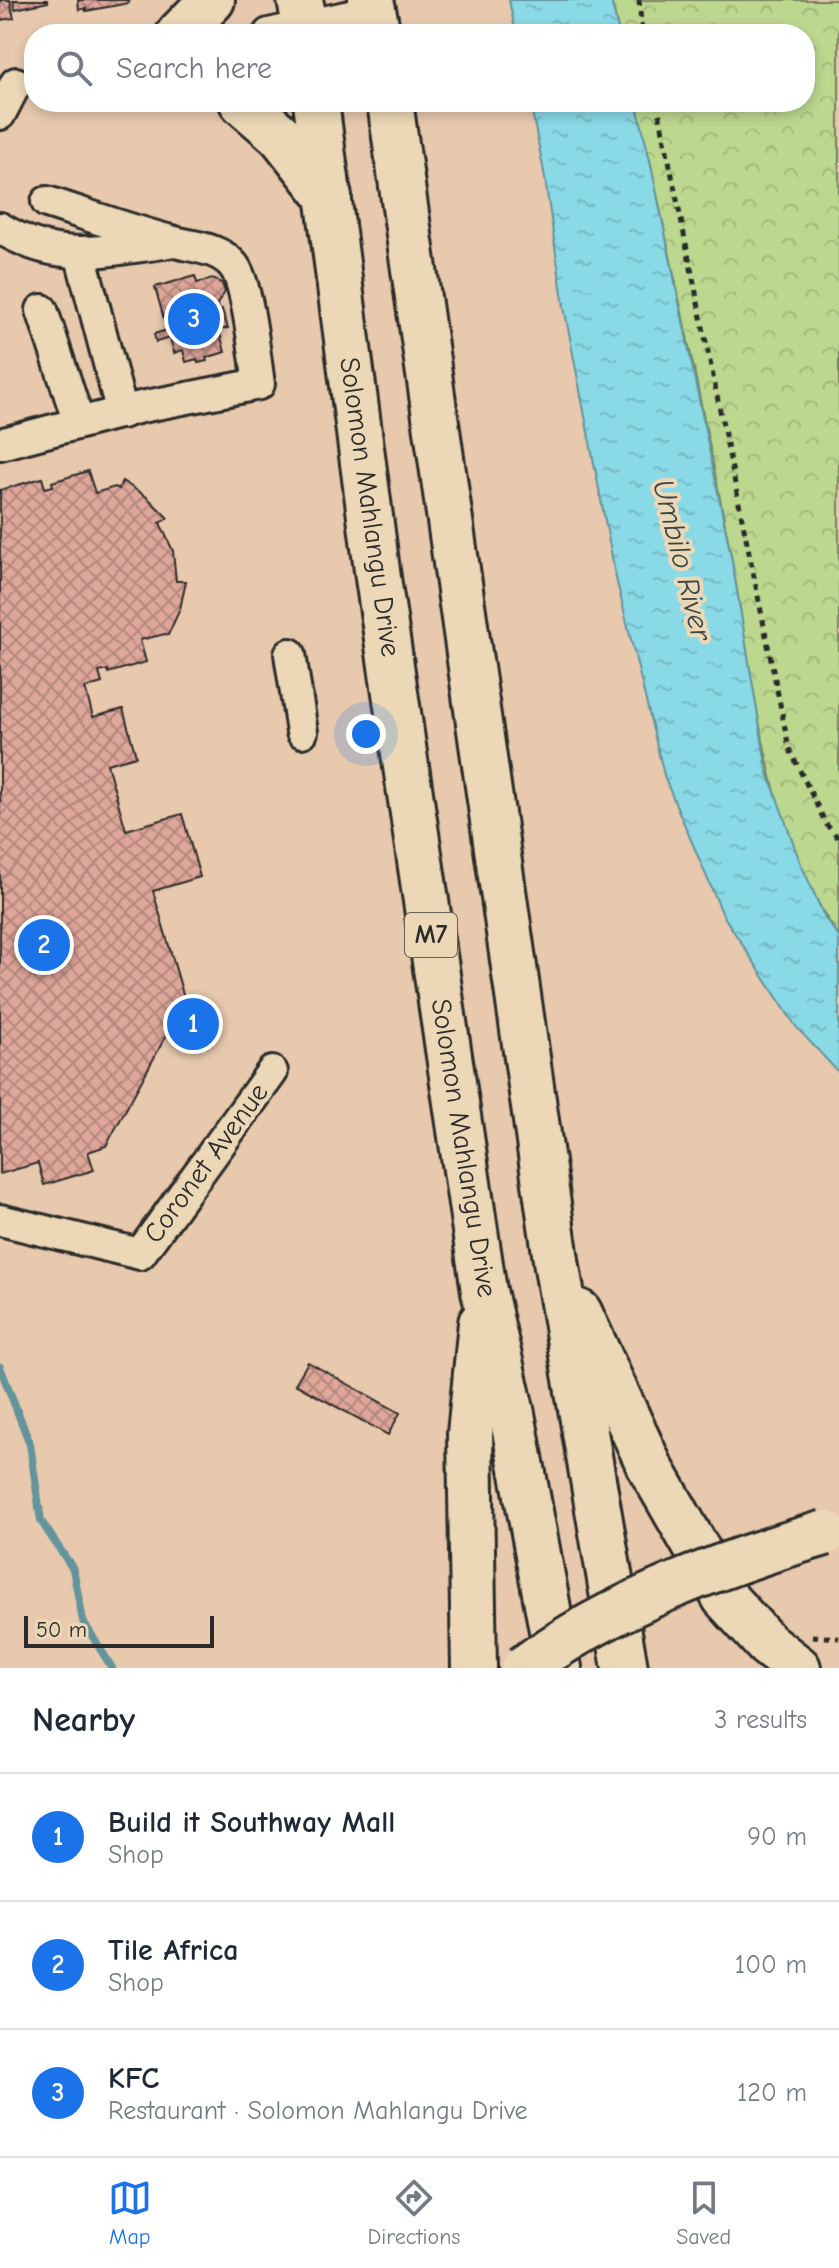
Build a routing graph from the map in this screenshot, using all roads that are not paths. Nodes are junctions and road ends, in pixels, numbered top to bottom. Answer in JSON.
{"nodes":[{"id":1,"x":212,"y":0,"type":"edge"},
{"id":2,"x":374,"y":15,"type":"edge"},
{"id":3,"x":296,"y":23,"type":"edge"},
{"id":4,"x":189,"y":24,"type":"edge"},
{"id":5,"x":17,"y":83,"type":"edge"},
{"id":6,"x":253,"y":112,"type":"edge"},
{"id":7,"x":317,"y":112,"type":"edge"},
{"id":8,"x":391,"y":112,"type":"edge"},
{"id":9,"x":0,"y":114,"type":"edge"},
{"id":10,"x":329,"y":197,"type":"junction"},
{"id":11,"x":47,"y":202,"type":"dead end"},
{"id":12,"x":0,"y":228,"type":"edge"},
{"id":13,"x":173,"y":242,"type":"junction"},
{"id":14,"x":88,"y":252,"type":"junction"},
{"id":15,"x":42,"y":310,"type":"dead end"},
{"id":16,"x":131,"y":410,"type":"junction"},
{"id":17,"x":79,"y":423,"type":"junction"},
{"id":18,"x":1,"y":441,"type":"edge"},
{"id":19,"x":290,"y":654,"type":"dead end"},
{"id":20,"x":302,"y":732,"type":"dead end"},
{"id":21,"x":272,"y":1072,"type":"dead end"},
{"id":22,"x":0,"y":1220,"type":"edge"},
{"id":23,"x":557,"y":1267,"type":"junction"},
{"id":24,"x":484,"y":1291,"type":"junction"},
{"id":25,"x":832,"y":1531,"type":"edge"},
{"id":26,"x":798,"y":1652,"type":"edge"},
{"id":27,"x":474,"y":1668,"type":"edge"},
{"id":28,"x":524,"y":1668,"type":"edge"},
{"id":29,"x":559,"y":1668,"type":"edge"},
{"id":30,"x":625,"y":1668,"type":"edge"}],
"edges":[{"from":1,"to":4,"type":"highway"},
{"from":2,"to":3,"type":"street"},
{"from":5,"to":9,"type":"street"},
{"from":6,"to":10,"type":"highway"},
{"from":7,"to":10,"type":"highway","name":"Solomon Mahlangu Drive","number":"M7"},
{"from":8,"to":23,"type":"highway"},
{"from":10,"to":24,"type":"highway","name":"Solomon Mahlangu Drive","number":"M7"},
{"from":11,"to":13,"type":"street"},
{"from":12,"to":14,"type":"street"},
{"from":13,"to":14,"type":"street"},
{"from":13,"to":16,"type":"street"},
{"from":14,"to":16,"type":"street"},
{"from":15,"to":17,"type":"street"},
{"from":16,"to":17,"type":"street"},
{"from":17,"to":18,"type":"street"},
{"from":19,"to":20,"type":"street"},
{"from":21,"to":22,"type":"street","name":"Coronet Avenue"},
{"from":23,"to":26,"type":"highway"},
{"from":23,"to":30,"type":"highway"},
{"from":24,"to":27,"type":"highway"},
{"from":24,"to":29,"type":"highway","name":"Solomon Mahlangu Drive","number":"M7"},
{"from":25,"to":28,"type":"highway","bridge":true}]}
